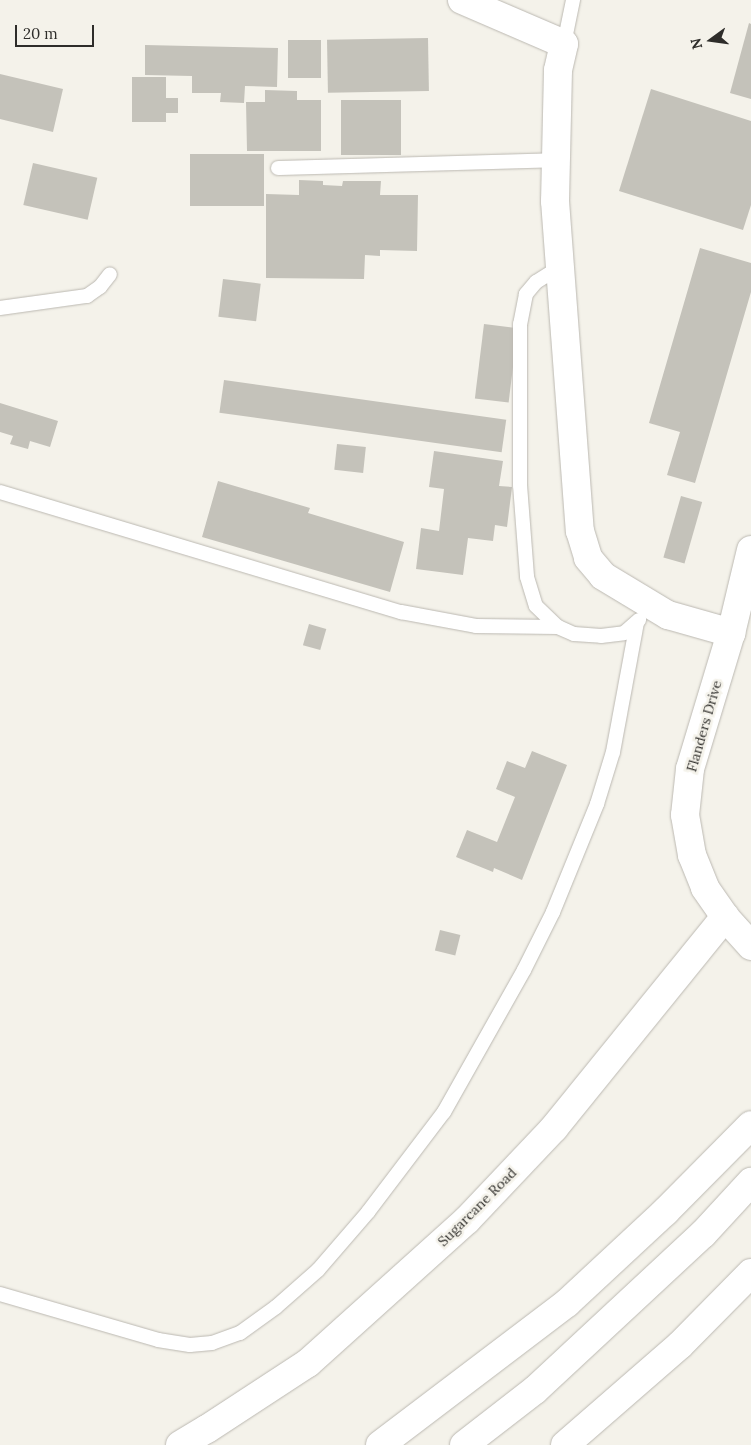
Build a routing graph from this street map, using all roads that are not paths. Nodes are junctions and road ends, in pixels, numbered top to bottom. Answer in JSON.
{"nodes":[{"id":1,"x":462,"y":0,"type":"edge"},
{"id":2,"x":573,"y":0,"type":"edge"},
{"id":3,"x":564,"y":44,"type":"junction"},
{"id":4,"x":556,"y":160,"type":"junction"},
{"id":5,"x":278,"y":168,"type":"dead end"},
{"id":6,"x":560,"y":267,"type":"junction"},
{"id":7,"x":110,"y":274,"type":"dead end"},
{"id":8,"x":0,"y":308,"type":"edge"},
{"id":9,"x":0,"y":492,"type":"edge"},
{"id":10,"x":751,"y":550,"type":"edge"},
{"id":11,"x":643,"y":614,"type":"junction"},
{"id":12,"x":558,"y":627,"type":"junction"},
{"id":13,"x":731,"y":633,"type":"junction"},
{"id":14,"x":725,"y":917,"type":"junction"},
{"id":15,"x":751,"y":946,"type":"edge"},
{"id":16,"x":751,"y":1125,"type":"edge"},
{"id":17,"x":751,"y":1182,"type":"edge"},
{"id":18,"x":751,"y":1273,"type":"edge"},
{"id":19,"x":0,"y":1294,"type":"edge"},
{"id":20,"x":180,"y":1445,"type":"edge"},
{"id":21,"x":380,"y":1445,"type":"edge"},
{"id":22,"x":464,"y":1445,"type":"edge"},
{"id":23,"x":565,"y":1445,"type":"edge"}],
"edges":[{"from":1,"to":3,"type":"main road"},
{"from":2,"to":3,"type":"lane"},
{"from":3,"to":4,"type":"main road"},
{"from":4,"to":5,"type":"lane"},
{"from":4,"to":6,"type":"main road"},
{"from":6,"to":11,"type":"main road"},
{"from":6,"to":12,"type":"lane"},
{"from":7,"to":8,"type":"lane"},
{"from":9,"to":12,"type":"lane"},
{"from":10,"to":13,"type":"main road","name":"Flanders Drive"},
{"from":11,"to":12,"type":"lane"},
{"from":11,"to":13,"type":"main road"},
{"from":11,"to":19,"type":"lane"},
{"from":13,"to":14,"type":"main road","name":"Flanders Drive"},
{"from":14,"to":15,"type":"main road","name":"Flanders Drive"},
{"from":14,"to":20,"type":"main road","name":"Sugarcane Road"},
{"from":16,"to":21,"type":"main road"},
{"from":17,"to":22,"type":"main road"},
{"from":18,"to":23,"type":"main road"}]}
